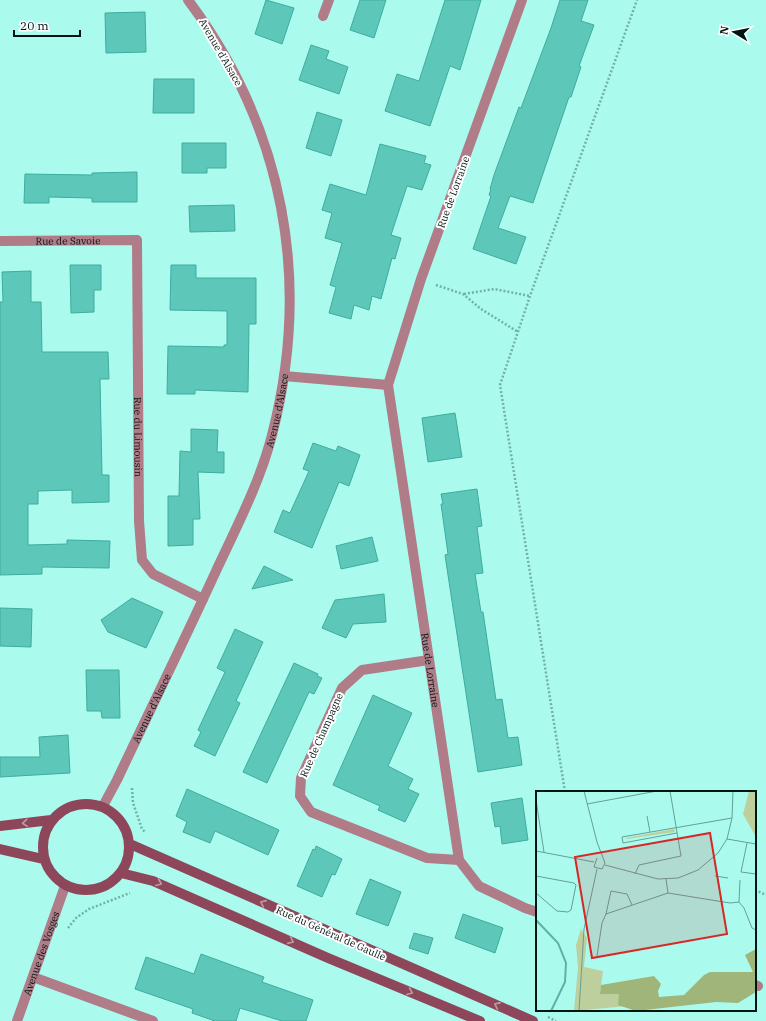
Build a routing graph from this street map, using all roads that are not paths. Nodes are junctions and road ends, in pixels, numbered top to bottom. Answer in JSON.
{"nodes":[{"id":1,"x":188,"y":0,"type":"edge"},
{"id":2,"x":329,"y":0,"type":"edge"},
{"id":3,"x":522,"y":0,"type":"edge"},
{"id":4,"x":323,"y":16,"type":"dead end"},
{"id":5,"x":137,"y":240,"type":"joint"},
{"id":6,"x":0,"y":241,"type":"edge"},
{"id":7,"x":284,"y":376,"type":"junction"},
{"id":8,"x":388,"y":385,"type":"junction"},
{"id":9,"x":203,"y":599,"type":"junction"},
{"id":10,"x":429,"y":660,"type":"junction"},
{"id":11,"x":103,"y":806,"type":"junction"},
{"id":12,"x":51,"y":820,"type":"junction"},
{"id":13,"x":0,"y":826,"type":"edge"},
{"id":14,"x":130,"y":844,"type":"junction"},
{"id":15,"x":0,"y":849,"type":"edge"},
{"id":16,"x":43,"y":859,"type":"junction"},
{"id":17,"x":459,"y":860,"type":"junction"},
{"id":18,"x":121,"y":873,"type":"junction"},
{"id":19,"x":65,"y":886,"type":"junction"},
{"id":20,"x":536,"y":912,"type":"edge"},
{"id":21,"x":32,"y":977,"type":"junction"},
{"id":22,"x":17,"y":1021,"type":"edge"},
{"id":23,"x":153,"y":1021,"type":"edge"},
{"id":24,"x":480,"y":1021,"type":"edge"},
{"id":25,"x":533,"y":1021,"type":"edge"}],
"edges":[{"from":1,"to":7,"type":"street","name":"Avenue d'Alsace"},
{"from":2,"to":4,"type":"street"},
{"from":3,"to":8,"type":"street","name":"Rue de Lorraine"},
{"from":5,"to":6,"type":"street","name":"Rue de Savoie"},
{"from":5,"to":9,"type":"street","name":"Rue du Limousin"},
{"from":7,"to":8,"type":"street"},
{"from":7,"to":9,"type":"street","name":"Avenue d'Alsace"},
{"from":8,"to":10,"type":"street","name":"Rue de Lorraine"},
{"from":9,"to":11,"type":"street","name":"Avenue d'Alsace"},
{"from":10,"to":17,"type":"street","name":"Rue de Lorraine"},
{"from":10,"to":17,"type":"street","name":"Rue de Champagne"},
{"from":11,"to":12,"type":"main road"},
{"from":11,"to":14,"type":"main road"},
{"from":12,"to":13,"type":"main road","one_way":true},
{"from":12,"to":16,"type":"main road"},
{"from":14,"to":18,"type":"main road"},
{"from":25,"to":14,"type":"main road","name":"Rue du Général de Gaulle","one_way":true},
{"from":15,"to":16,"type":"main road"},
{"from":16,"to":19,"type":"main road"},
{"from":17,"to":20,"type":"street","name":"Rue de Lorraine"},
{"from":18,"to":19,"type":"main road"},
{"from":18,"to":24,"type":"main road","one_way":true},
{"from":19,"to":21,"type":"street","name":"Avenue des Vosges"},
{"from":21,"to":22,"type":"street","name":"Avenue des Vosges"},
{"from":21,"to":23,"type":"street"}]}
